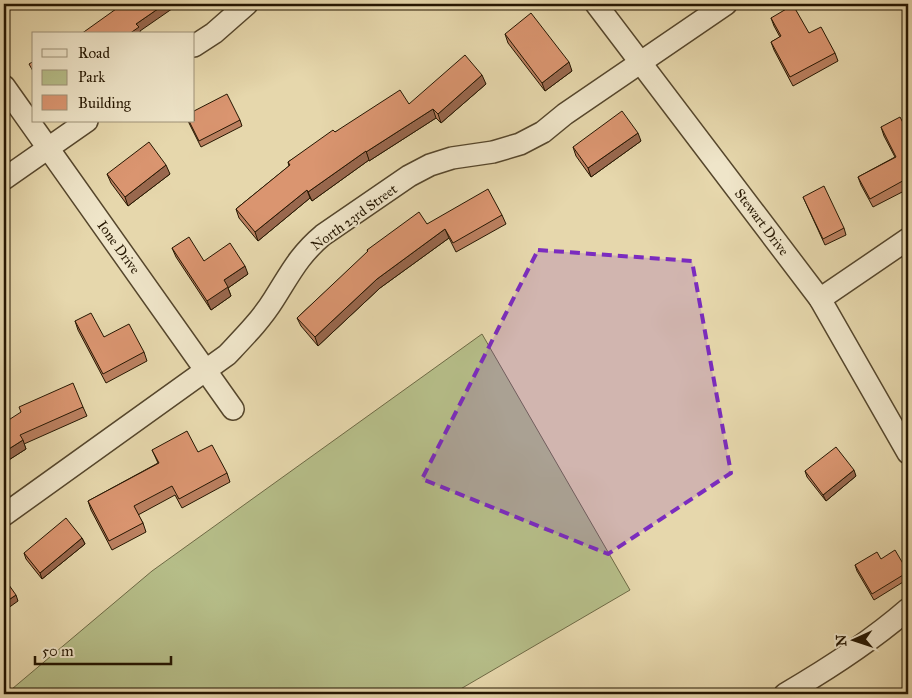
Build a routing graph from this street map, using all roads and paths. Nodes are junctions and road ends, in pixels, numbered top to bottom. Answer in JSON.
{"nodes":[{"id":1,"x":247,"y":4,"type":"edge"},
{"id":2,"x":596,"y":4,"type":"edge"},
{"id":3,"x":726,"y":4,"type":"edge"},
{"id":4,"x":195,"y":45,"type":"edge"},
{"id":5,"x":641,"y":62,"type":"junction"},
{"id":6,"x":4,"y":86,"type":"edge"},
{"id":7,"x":86,"y":122,"type":"edge"},
{"id":8,"x":48,"y":148,"type":"junction"},
{"id":9,"x":4,"y":179,"type":"edge"},
{"id":10,"x":908,"y":238,"type":"edge"},
{"id":11,"x":820,"y":300,"type":"junction"},
{"id":12,"x":207,"y":370,"type":"junction"},
{"id":13,"x":233,"y":409,"type":"dead end"},
{"id":14,"x":908,"y":453,"type":"edge"},
{"id":15,"x":4,"y":515,"type":"edge"},
{"id":16,"x":908,"y":609,"type":"edge"},
{"id":17,"x":785,"y":694,"type":"edge"}],
"edges":[{"from":1,"to":4,"type":"street"},
{"from":2,"to":5,"type":"street","name":"Stewart Drive"},
{"from":3,"to":5,"type":"street","name":"North 23rd Street"},
{"from":5,"to":11,"type":"street","name":"Stewart Drive"},
{"from":5,"to":12,"type":"street","name":"North 23rd Street"},
{"from":6,"to":8,"type":"street","name":"Ione Drive"},
{"from":7,"to":8,"type":"street"},
{"from":8,"to":9,"type":"street"},
{"from":8,"to":12,"type":"street","name":"Ione Drive"},
{"from":10,"to":11,"type":"street"},
{"from":11,"to":14,"type":"street","name":"Stewart Drive"},
{"from":12,"to":13,"type":"street","name":"Ione Drive"},
{"from":12,"to":15,"type":"street","name":"North 23rd Street"},
{"from":16,"to":17,"type":"street"}]}
